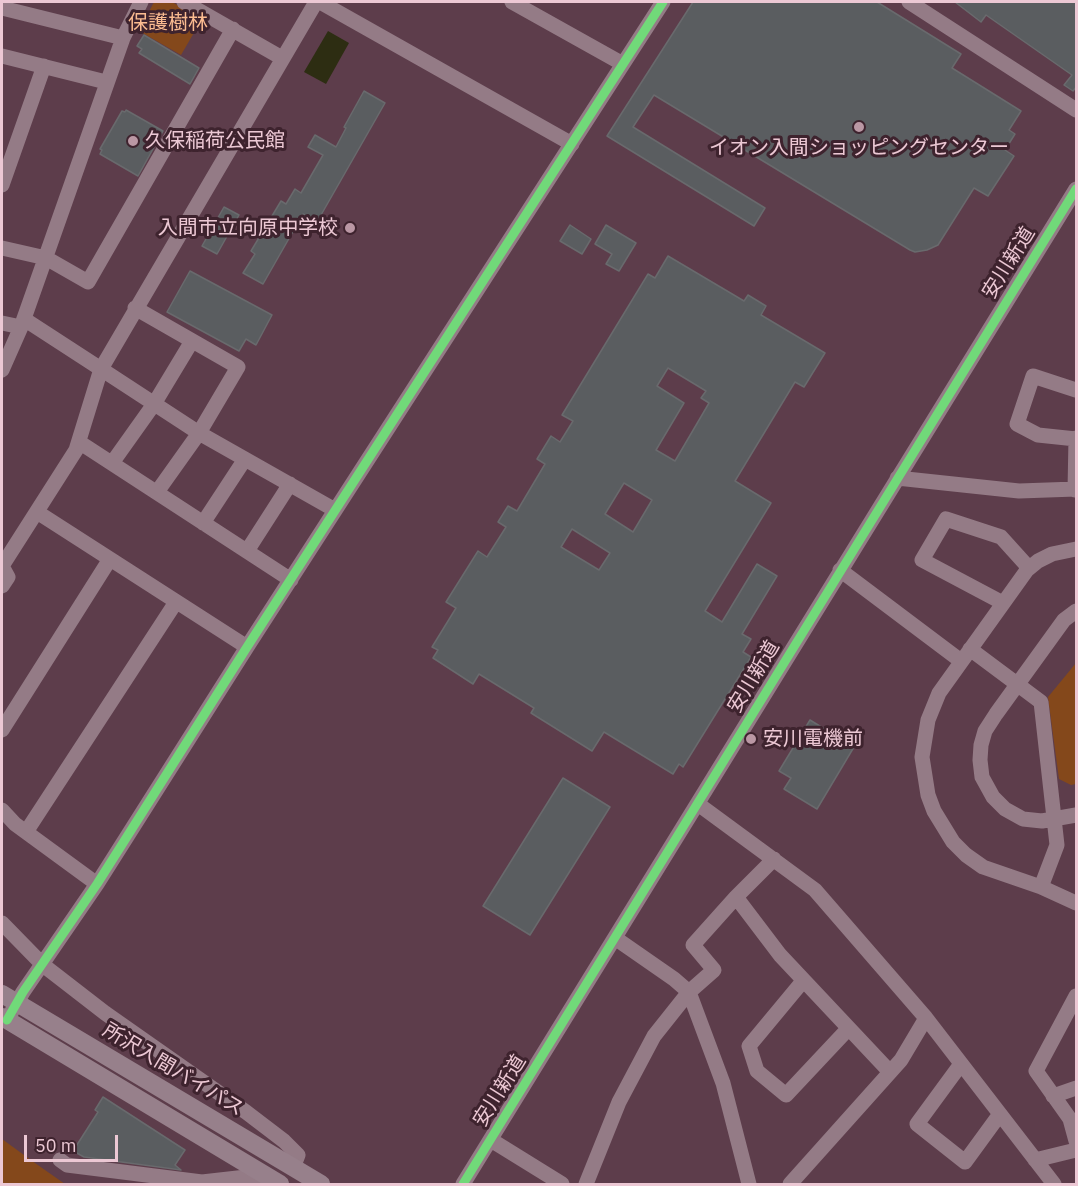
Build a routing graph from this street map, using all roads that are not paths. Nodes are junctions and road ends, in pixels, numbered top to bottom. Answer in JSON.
{"nodes":[{"id":1,"x":141,"y":2,"type":"edge"},
{"id":2,"x":184,"y":2,"type":"edge"},
{"id":3,"x":318,"y":2,"type":"edge"},
{"id":4,"x":512,"y":2,"type":"edge"},
{"id":5,"x":909,"y":2,"type":"edge"},
{"id":6,"x":659,"y":3,"type":"edge"},
{"id":7,"x":2,"y":8,"type":"edge"},
{"id":8,"x":233,"y":29,"type":"junction"},
{"id":9,"x":123,"y":38,"type":"junction"},
{"id":10,"x":2,"y":56,"type":"edge"},
{"id":11,"x":282,"y":58,"type":"junction"},
{"id":12,"x":623,"y":64,"type":"junction"},
{"id":13,"x":44,"y":66,"type":"junction"},
{"id":14,"x":106,"y":82,"type":"junction"},
{"id":15,"x":1077,"y":110,"type":"edge"},
{"id":16,"x":572,"y":144,"type":"junction"},
{"id":17,"x":2,"y":185,"type":"edge"},
{"id":18,"x":1077,"y":189,"type":"edge"},
{"id":19,"x":2,"y":248,"type":"edge"},
{"id":20,"x":46,"y":258,"type":"junction"},
{"id":21,"x":135,"y":308,"type":"junction"},
{"id":22,"x":2,"y":323,"type":"edge"},
{"id":23,"x":23,"y":323,"type":"junction"},
{"id":24,"x":192,"y":341,"type":"junction"},
{"id":25,"x":100,"y":369,"type":"junction"},
{"id":26,"x":2,"y":370,"type":"edge"},
{"id":27,"x":1077,"y":390,"type":"edge"},
{"id":28,"x":154,"y":404,"type":"junction"},
{"id":29,"x":200,"y":433,"type":"junction"},
{"id":30,"x":1076,"y":438,"type":"edge"},
{"id":31,"x":79,"y":442,"type":"junction"},
{"id":32,"x":245,"y":459,"type":"junction"},
{"id":33,"x":112,"y":463,"type":"junction"},
{"id":34,"x":897,"y":478,"type":"junction"},
{"id":35,"x":290,"y":484,"type":"junction"},
{"id":36,"x":1076,"y":489,"type":"edge"},
{"id":37,"x":157,"y":492,"type":"junction"},
{"id":38,"x":335,"y":510,"type":"junction"},
{"id":39,"x":37,"y":512,"type":"junction"},
{"id":40,"x":203,"y":523,"type":"junction"},
{"id":41,"x":1077,"y":549,"type":"edge"},
{"id":42,"x":247,"y":551,"type":"junction"},
{"id":43,"x":110,"y":559,"type":"junction"},
{"id":44,"x":2,"y":566,"type":"edge"},
{"id":45,"x":1029,"y":568,"type":"junction"},
{"id":46,"x":840,"y":570,"type":"junction"},
{"id":47,"x":291,"y":580,"type":"junction"},
{"id":48,"x":2,"y":586,"type":"edge"},
{"id":49,"x":176,"y":602,"type":"junction"},
{"id":50,"x":1003,"y":603,"type":"junction"},
{"id":51,"x":1077,"y":611,"type":"edge"},
{"id":52,"x":247,"y":647,"type":"junction"},
{"id":53,"x":965,"y":655,"type":"junction"},
{"id":54,"x":1018,"y":683,"type":"junction"},
{"id":55,"x":2,"y":730,"type":"edge"},
{"id":56,"x":698,"y":804,"type":"junction"},
{"id":57,"x":2,"y":810,"type":"edge"},
{"id":58,"x":1077,"y":815,"type":"edge"},
{"id":59,"x":1054,"y":819,"type":"junction"},
{"id":60,"x":26,"y":832,"type":"junction"},
{"id":61,"x":774,"y":859,"type":"junction"},
{"id":62,"x":97,"y":884,"type":"junction"},
{"id":63,"x":1041,"y":887,"type":"junction"},
{"id":64,"x":736,"y":897,"type":"junction"},
{"id":65,"x":1077,"y":903,"type":"edge"},
{"id":66,"x":2,"y":923,"type":"edge"},
{"id":67,"x":615,"y":939,"type":"junction"},
{"id":68,"x":43,"y":965,"type":"junction"},
{"id":69,"x":803,"y":981,"type":"junction"},
{"id":70,"x":689,"y":992,"type":"junction"},
{"id":71,"x":1077,"y":996,"type":"edge"},
{"id":72,"x":9,"y":998,"type":"edge"},
{"id":73,"x":926,"y":1018,"type":"junction"},
{"id":74,"x":4,"y":1019,"type":"edge"},
{"id":75,"x":1071,"y":1020,"type":"edge"},
{"id":76,"x":848,"y":1029,"type":"junction"},
{"id":77,"x":961,"y":1064,"type":"junction"},
{"id":78,"x":890,"y":1072,"type":"junction"},
{"id":79,"x":1077,"y":1088,"type":"edge"},
{"id":80,"x":1053,"y":1096,"type":"junction"},
{"id":81,"x":1000,"y":1114,"type":"junction"},
{"id":82,"x":491,"y":1140,"type":"junction"},
{"id":83,"x":1077,"y":1141,"type":"edge"},
{"id":84,"x":1077,"y":1150,"type":"edge"},
{"id":85,"x":60,"y":1160,"type":"dead end"},
{"id":86,"x":1035,"y":1160,"type":"junction"},
{"id":87,"x":293,"y":1168,"type":"junction"},
{"id":88,"x":264,"y":1175,"type":"junction"},
{"id":89,"x":159,"y":1181,"type":"edge"},
{"id":90,"x":280,"y":1185,"type":"edge"},
{"id":91,"x":321,"y":1185,"type":"edge"},
{"id":92,"x":463,"y":1185,"type":"edge"},
{"id":93,"x":562,"y":1185,"type":"edge"},
{"id":94,"x":586,"y":1185,"type":"edge"},
{"id":95,"x":749,"y":1185,"type":"edge"},
{"id":96,"x":790,"y":1185,"type":"edge"},
{"id":97,"x":1054,"y":1185,"type":"edge"}],
"edges":[{"from":1,"to":9,"type":"street"},
{"from":2,"to":8,"type":"street"},
{"from":3,"to":11,"type":"street"},
{"from":3,"to":16,"type":"street"},
{"from":4,"to":12,"type":"street"},
{"from":5,"to":15,"type":"street"},
{"from":6,"to":12,"type":"street"},
{"from":7,"to":9,"type":"street"},
{"from":8,"to":11,"type":"street"},
{"from":8,"to":20,"type":"street"},
{"from":9,"to":14,"type":"street"},
{"from":10,"to":13,"type":"street"},
{"from":11,"to":21,"type":"street"},
{"from":12,"to":16,"type":"street"},
{"from":13,"to":14,"type":"street"},
{"from":13,"to":17,"type":"street"},
{"from":14,"to":20,"type":"street"},
{"from":16,"to":38,"type":"street"},
{"from":18,"to":34,"type":"street","name":"安川新道"},
{"from":19,"to":20,"type":"street"},
{"from":20,"to":23,"type":"street"},
{"from":21,"to":24,"type":"street"},
{"from":21,"to":25,"type":"street"},
{"from":22,"to":23,"type":"street"},
{"from":23,"to":25,"type":"street"},
{"from":23,"to":26,"type":"street"},
{"from":24,"to":28,"type":"street"},
{"from":24,"to":29,"type":"street"},
{"from":25,"to":28,"type":"street"},
{"from":25,"to":31,"type":"street"},
{"from":27,"to":30,"type":"street"},
{"from":28,"to":29,"type":"street"},
{"from":28,"to":33,"type":"street"},
{"from":29,"to":32,"type":"street"},
{"from":29,"to":37,"type":"street"},
{"from":30,"to":36,"type":"street"},
{"from":31,"to":33,"type":"street"},
{"from":31,"to":39,"type":"street"},
{"from":32,"to":35,"type":"street"},
{"from":32,"to":40,"type":"street"},
{"from":33,"to":37,"type":"street"},
{"from":34,"to":36,"type":"street"},
{"from":34,"to":46,"type":"street","name":"安川新道"},
{"from":35,"to":38,"type":"street"},
{"from":35,"to":42,"type":"street"},
{"from":37,"to":40,"type":"street"},
{"from":38,"to":47,"type":"street"},
{"from":39,"to":43,"type":"street"},
{"from":39,"to":44,"type":"street"},
{"from":40,"to":42,"type":"street"},
{"from":41,"to":45,"type":"street"},
{"from":42,"to":47,"type":"street"},
{"from":43,"to":49,"type":"street"},
{"from":43,"to":55,"type":"street"},
{"from":44,"to":48,"type":"street"},
{"from":45,"to":50,"type":"street"},
{"from":45,"to":50,"type":"street"},
{"from":46,"to":53,"type":"street"},
{"from":46,"to":56,"type":"street","name":"安川新道"},
{"from":47,"to":52,"type":"street"},
{"from":49,"to":52,"type":"street"},
{"from":49,"to":60,"type":"street"},
{"from":50,"to":53,"type":"street"},
{"from":51,"to":54,"type":"street"},
{"from":52,"to":62,"type":"street"},
{"from":53,"to":54,"type":"street"},
{"from":53,"to":63,"type":"street"},
{"from":54,"to":59,"type":"street"},
{"from":54,"to":59,"type":"street"},
{"from":56,"to":61,"type":"street"},
{"from":56,"to":67,"type":"street","name":"安川新道"},
{"from":57,"to":60,"type":"street"},
{"from":58,"to":59,"type":"street"},
{"from":59,"to":63,"type":"street"},
{"from":60,"to":62,"type":"street"},
{"from":61,"to":64,"type":"street"},
{"from":61,"to":73,"type":"street"},
{"from":62,"to":68,"type":"street"},
{"from":63,"to":65,"type":"street"},
{"from":64,"to":69,"type":"street"},
{"from":64,"to":70,"type":"street"},
{"from":66,"to":68,"type":"street"},
{"from":67,"to":70,"type":"street"},
{"from":67,"to":82,"type":"street","name":"安川新道"},
{"from":68,"to":72,"type":"street"},
{"from":68,"to":87,"type":"street"},
{"from":69,"to":76,"type":"street"},
{"from":69,"to":76,"type":"street"},
{"from":70,"to":94,"type":"street"},
{"from":70,"to":95,"type":"street"},
{"from":71,"to":75,"type":"street"},
{"from":72,"to":74,"type":"street"},
{"from":72,"to":87,"type":"highway","name":"所沢入間バイパス"},
{"from":73,"to":77,"type":"street"},
{"from":73,"to":78,"type":"street"},
{"from":74,"to":88,"type":"highway"},
{"from":75,"to":80,"type":"street"},
{"from":76,"to":78,"type":"street"},
{"from":77,"to":81,"type":"street"},
{"from":77,"to":81,"type":"street"},
{"from":78,"to":96,"type":"street"},
{"from":79,"to":80,"type":"street"},
{"from":80,"to":83,"type":"street"},
{"from":81,"to":86,"type":"street"},
{"from":82,"to":92,"type":"street","name":"安川新道"},
{"from":82,"to":93,"type":"street"},
{"from":84,"to":86,"type":"street"},
{"from":85,"to":89,"type":"street"},
{"from":86,"to":97,"type":"street"},
{"from":87,"to":91,"type":"highway","name":"所沢入間バイパス"},
{"from":88,"to":89,"type":"street"},
{"from":88,"to":90,"type":"highway"}]}
